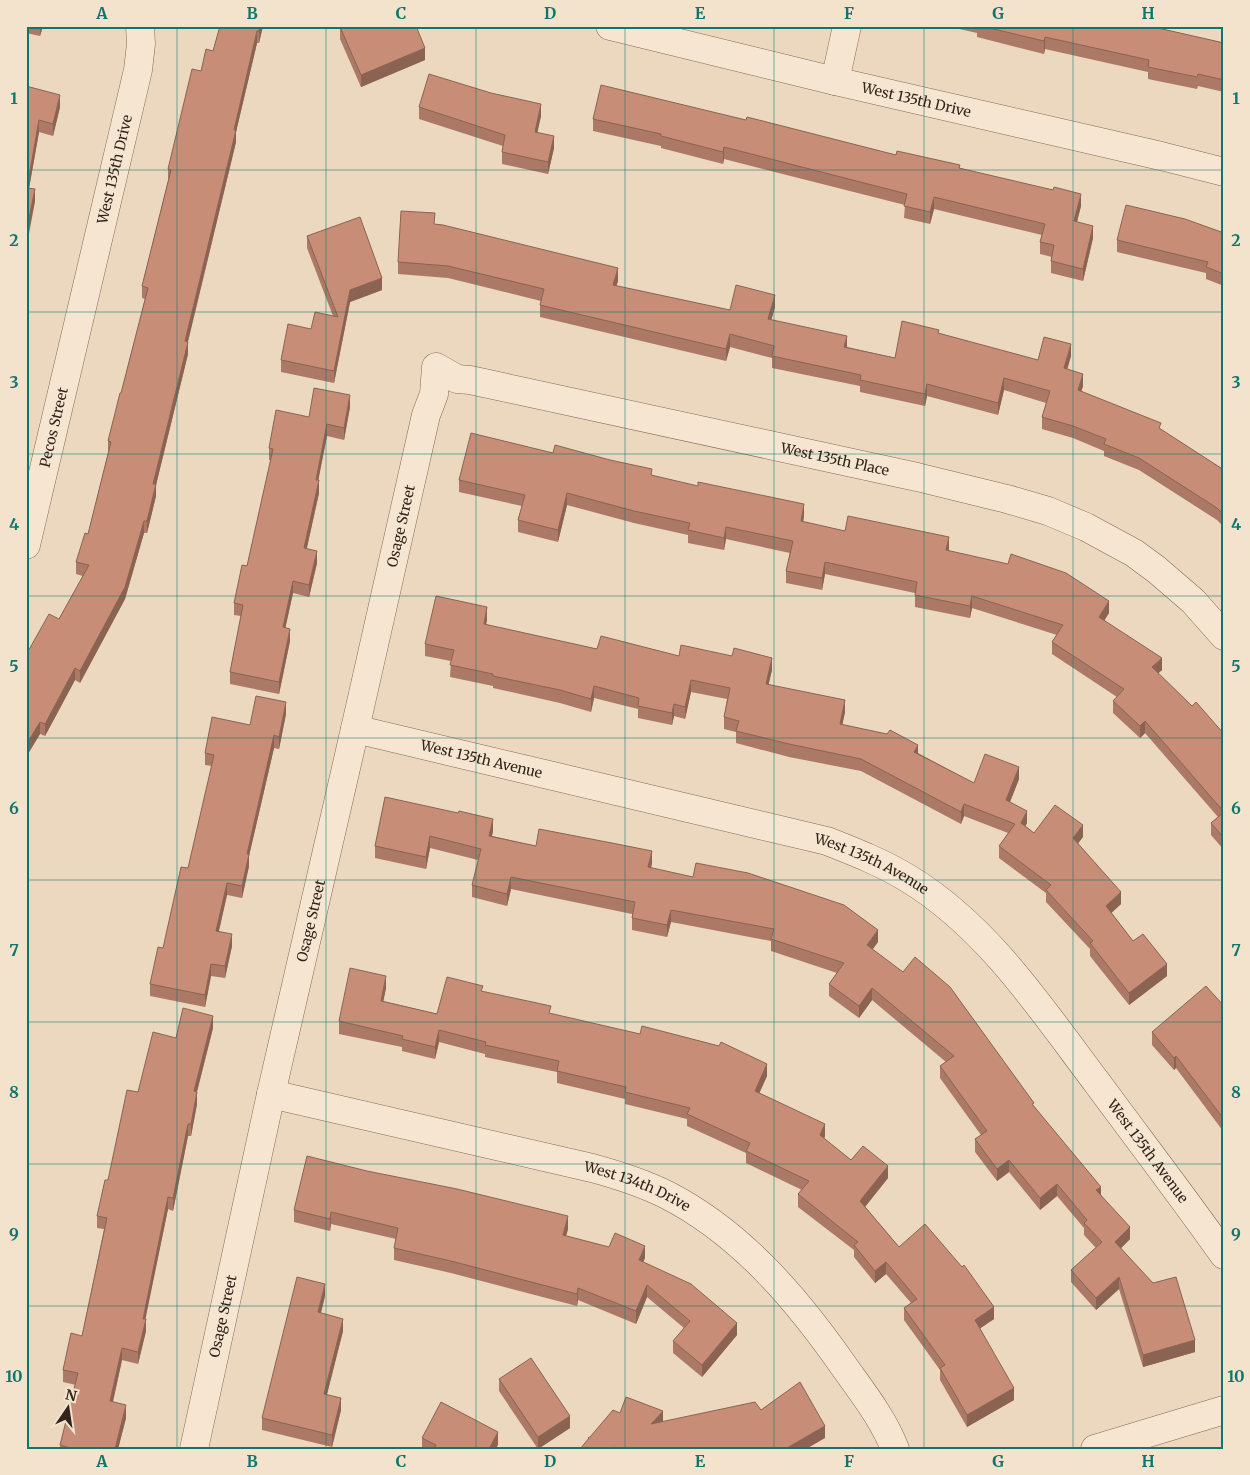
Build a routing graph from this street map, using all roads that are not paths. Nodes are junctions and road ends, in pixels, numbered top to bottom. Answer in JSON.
{"nodes":[{"id":1,"x":140,"y":26,"type":"edge"},
{"id":2,"x":610,"y":26,"type":"edge"},
{"id":3,"x":847,"y":26,"type":"edge"},
{"id":4,"x":834,"y":81,"type":"junction"},
{"id":5,"x":1224,"y":172,"type":"edge"},
{"id":6,"x":82,"y":310,"type":"joint"},
{"id":7,"x":434,"y":394,"type":"joint"},
{"id":8,"x":26,"y":545,"type":"edge"},
{"id":9,"x":1224,"y":636,"type":"edge"},
{"id":10,"x":356,"y":729,"type":"junction"},
{"id":11,"x":271,"y":1094,"type":"junction"},
{"id":12,"x":1224,"y":1255,"type":"edge"},
{"id":13,"x":1224,"y":1410,"type":"edge"},
{"id":14,"x":194,"y":1449,"type":"edge"},
{"id":15,"x":895,"y":1449,"type":"edge"},
{"id":16,"x":1095,"y":1449,"type":"edge"}],
"edges":[{"from":1,"to":6,"type":"street","name":"West 135th Drive"},
{"from":2,"to":4,"type":"street","name":"West 135th Drive"},
{"from":3,"to":4,"type":"street"},
{"from":4,"to":5,"type":"street","name":"West 135th Drive"},
{"from":6,"to":8,"type":"street","name":"Pecos Street"},
{"from":7,"to":9,"type":"street","name":"West 135th Place"},
{"from":7,"to":10,"type":"street","name":"Osage Street"},
{"from":10,"to":11,"type":"street","name":"Osage Street"},
{"from":10,"to":12,"type":"street","name":"West 135th Avenue"},
{"from":11,"to":14,"type":"street","name":"Osage Street"},
{"from":11,"to":15,"type":"street","name":"West 134th Drive"},
{"from":13,"to":16,"type":"street"}]}
